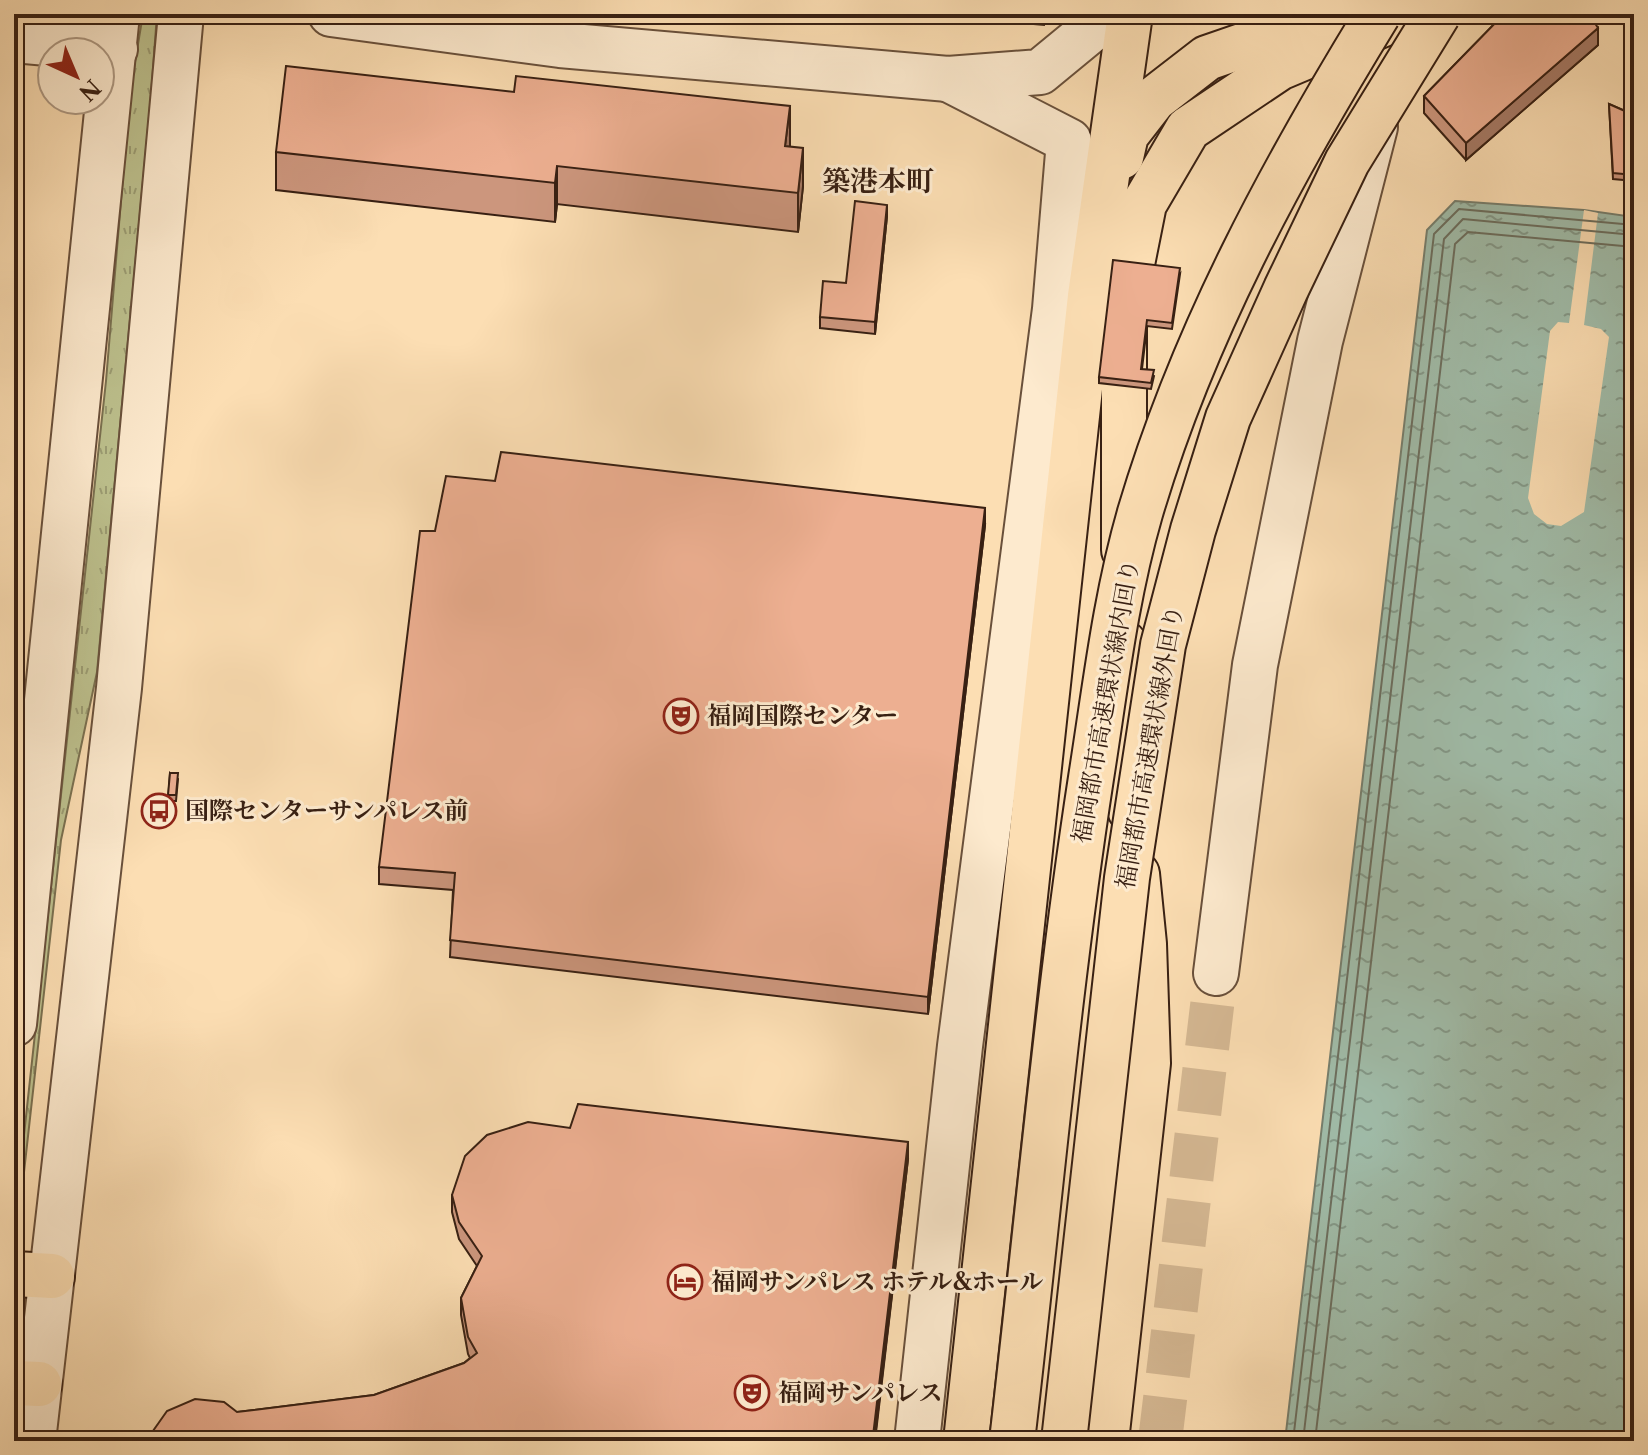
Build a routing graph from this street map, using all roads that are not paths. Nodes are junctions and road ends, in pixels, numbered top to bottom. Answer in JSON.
{"nodes":[{"id":1,"x":181,"y":14,"type":"edge"},
{"id":2,"x":331,"y":14,"type":"edge"},
{"id":3,"x":1092,"y":14,"type":"edge"},
{"id":4,"x":1130,"y":14,"type":"edge"},
{"id":5,"x":1333,"y":14,"type":"edge"},
{"id":6,"x":1378,"y":14,"type":"edge"},
{"id":7,"x":1398,"y":14,"type":"edge"},
{"id":8,"x":1432,"y":14,"type":"edge"},
{"id":9,"x":1438,"y":14,"type":"edge"},
{"id":10,"x":562,"y":29,"type":"edge"},
{"id":11,"x":116,"y":32,"type":"edge"},
{"id":12,"x":14,"y":40,"type":"edge"},
{"id":13,"x":948,"y":79,"type":"junction"},
{"id":14,"x":1090,"y":296,"type":"junction"},
{"id":15,"x":31,"y":706,"type":"edge"},
{"id":16,"x":1216,"y":973,"type":"tunnel mouth"},
{"id":17,"x":14,"y":1024,"type":"edge"},
{"id":18,"x":33,"y":1275,"type":"edge"},
{"id":19,"x":26,"y":1384,"type":"edge"},
{"id":20,"x":33,"y":1441,"type":"edge"},
{"id":21,"x":917,"y":1441,"type":"edge"},
{"id":22,"x":966,"y":1441,"type":"edge"},
{"id":23,"x":1012,"y":1441,"type":"edge"},
{"id":24,"x":1064,"y":1441,"type":"edge"},
{"id":25,"x":1106,"y":1441,"type":"edge"}],
"edges":[{"from":1,"to":18,"type":"street"},
{"from":2,"to":10,"type":"street"},
{"from":3,"to":13,"type":"street"},
{"from":4,"to":14,"type":"highway"},
{"from":5,"to":14,"type":"highway"},
{"from":6,"to":23,"type":"highway","name":"福岡都市高速環状線内回り","bridge":true},
{"from":7,"to":25,"type":"highway","bridge":true},
{"from":8,"to":16,"type":"street"},
{"from":9,"to":24,"type":"highway","name":"福岡都市高速環状線外回り","bridge":true},
{"from":10,"to":13,"type":"street"},
{"from":11,"to":12,"type":"street"},
{"from":11,"to":15,"type":"street"},
{"from":13,"to":21,"type":"street"},
{"from":14,"to":22,"type":"highway"},
{"from":15,"to":17,"type":"street"},
{"from":18,"to":19,"type":"street"},
{"from":19,"to":20,"type":"street"}]}
